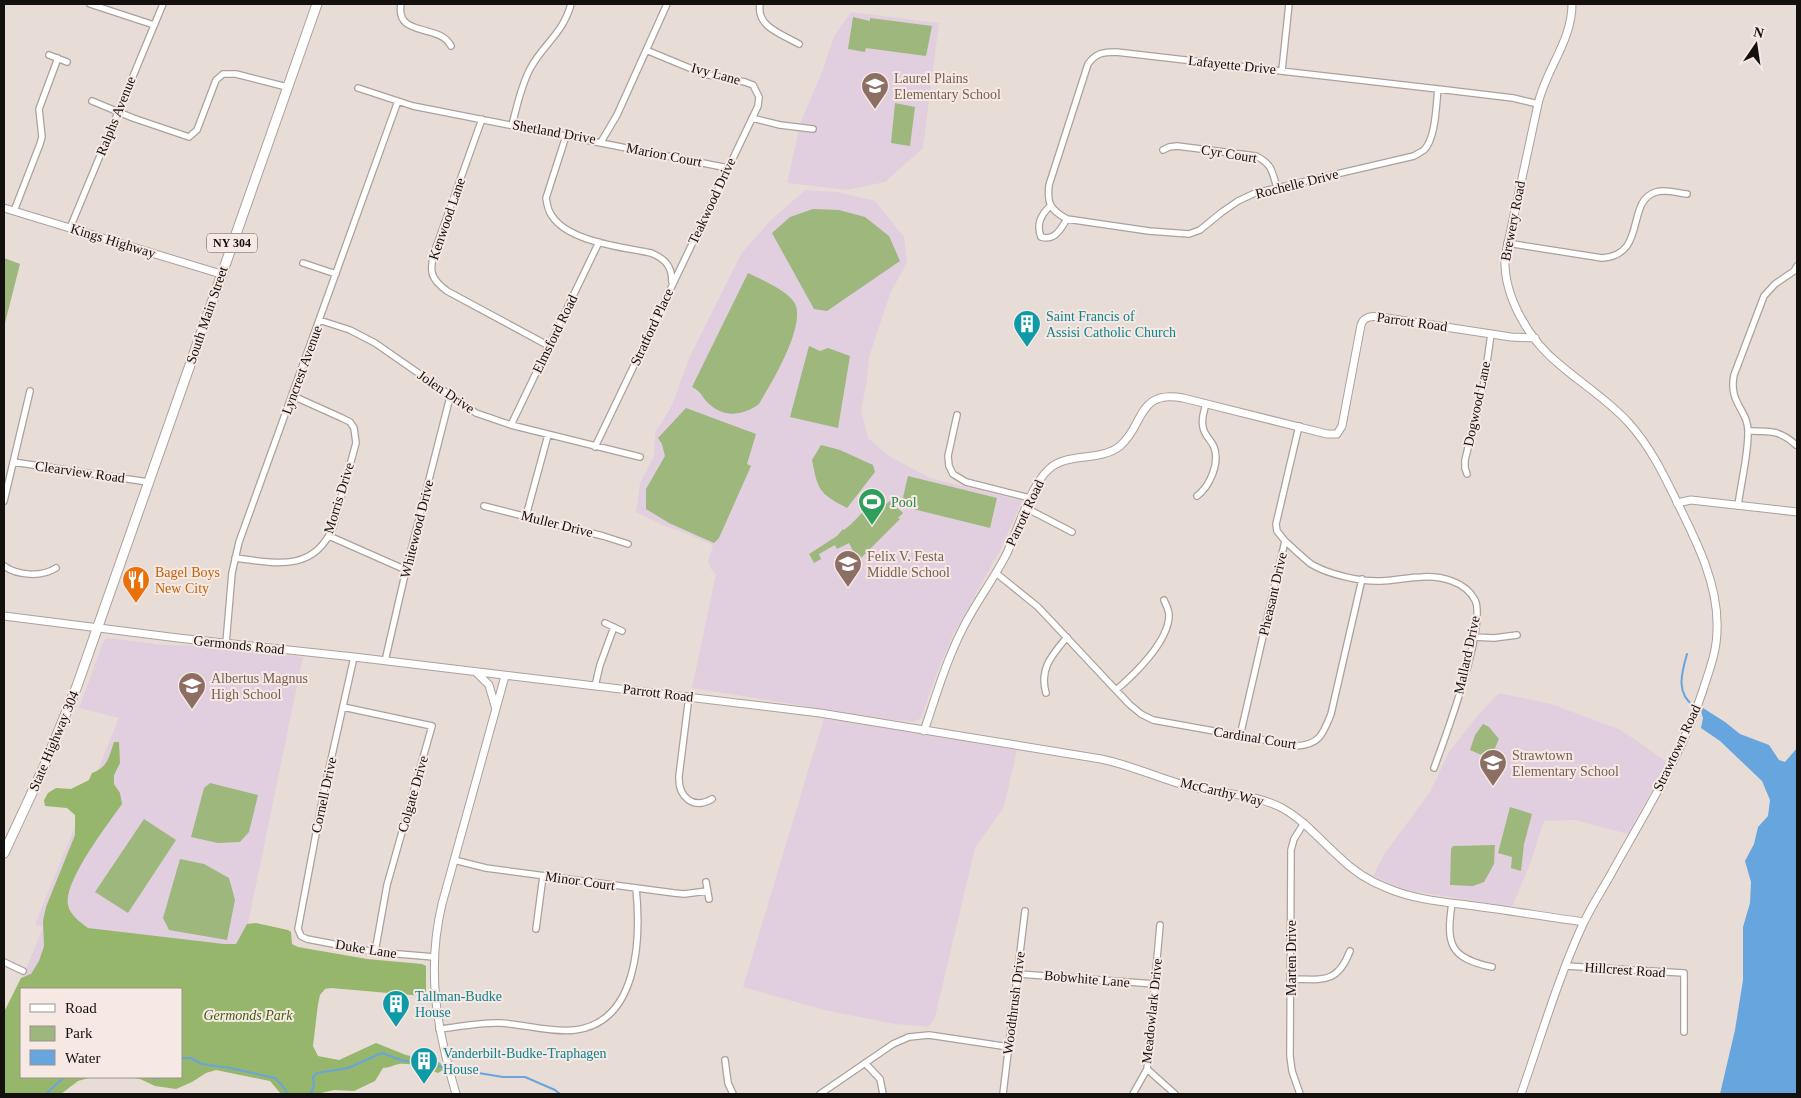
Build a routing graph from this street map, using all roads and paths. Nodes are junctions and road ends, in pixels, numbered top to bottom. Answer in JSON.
{"nodes":[{"id":1,"x":90,"y":4,"type":"edge"},
{"id":2,"x":163,"y":4,"type":"edge"},
{"id":3,"x":317,"y":4,"type":"edge"},
{"id":4,"x":401,"y":4,"type":"edge"},
{"id":5,"x":571,"y":4,"type":"edge"},
{"id":6,"x":667,"y":4,"type":"edge"},
{"id":7,"x":760,"y":4,"type":"edge"},
{"id":8,"x":1289,"y":4,"type":"edge"},
{"id":9,"x":1572,"y":4,"type":"edge"},
{"id":10,"x":154,"y":25,"type":"junction"},
{"id":11,"x":799,"y":44,"type":"dead end"},
{"id":12,"x":450,"y":46,"type":"dead end"},
{"id":13,"x":646,"y":50,"type":"junction"},
{"id":14,"x":49,"y":55,"type":"dead end"},
{"id":15,"x":58,"y":58,"type":"junction"},
{"id":16,"x":67,"y":62,"type":"dead end"},
{"id":17,"x":1282,"y":70,"type":"junction"},
{"id":18,"x":288,"y":87,"type":"junction"},
{"id":19,"x":358,"y":88,"type":"dead end"},
{"id":20,"x":1438,"y":88,"type":"junction"},
{"id":21,"x":92,"y":101,"type":"dead end"},
{"id":22,"x":398,"y":101,"type":"junction"},
{"id":23,"x":1538,"y":104,"type":"junction"},
{"id":24,"x":117,"y":112,"type":"junction"},
{"id":25,"x":752,"y":118,"type":"junction"},
{"id":26,"x":482,"y":119,"type":"junction"},
{"id":27,"x":512,"y":125,"type":"junction"},
{"id":28,"x":813,"y":129,"type":"dead end"},
{"id":29,"x":566,"y":136,"type":"junction"},
{"id":30,"x":601,"y":142,"type":"junction"},
{"id":31,"x":1163,"y":150,"type":"dead end"},
{"id":32,"x":728,"y":168,"type":"junction"},
{"id":33,"x":1277,"y":188,"type":"junction"},
{"id":34,"x":1687,"y":194,"type":"dead end"},
{"id":35,"x":1050,"y":206,"type":"junction"},
{"id":36,"x":4,"y":208,"type":"edge"},
{"id":37,"x":14,"y":211,"type":"junction"},
{"id":38,"x":1066,"y":219,"type":"junction"},
{"id":39,"x":70,"y":228,"type":"junction"},
{"id":40,"x":599,"y":242,"type":"junction"},
{"id":41,"x":1507,"y":243,"type":"junction"},
{"id":42,"x":303,"y":263,"type":"dead end"},
{"id":43,"x":1797,"y":266,"type":"edge"},
{"id":44,"x":222,"y":274,"type":"junction"},
{"id":45,"x":336,"y":274,"type":"junction"},
{"id":46,"x":672,"y":285,"type":"junction"},
{"id":47,"x":319,"y":320,"type":"junction"},
{"id":48,"x":1491,"y":334,"type":"junction"},
{"id":49,"x":1535,"y":338,"type":"junction"},
{"id":50,"x":549,"y":346,"type":"junction"},
{"id":51,"x":30,"y":392,"type":"dead end"},
{"id":52,"x":292,"y":396,"type":"junction"},
{"id":53,"x":450,"y":397,"type":"junction"},
{"id":54,"x":1206,"y":404,"type":"junction"},
{"id":55,"x":957,"y":415,"type":"dead end"},
{"id":56,"x":511,"y":425,"type":"junction"},
{"id":57,"x":1299,"y":426,"type":"junction"},
{"id":58,"x":1748,"y":431,"type":"junction"},
{"id":59,"x":548,"y":435,"type":"junction"},
{"id":60,"x":1796,"y":444,"type":"edge"},
{"id":61,"x":595,"y":447,"type":"junction"},
{"id":62,"x":640,"y":457,"type":"dead end"},
{"id":63,"x":13,"y":462,"type":"junction"},
{"id":64,"x":1467,"y":474,"type":"dead end"},
{"id":65,"x":148,"y":482,"type":"junction"},
{"id":66,"x":1197,"y":496,"type":"dead end"},
{"id":67,"x":1030,"y":498,"type":"junction"},
{"id":68,"x":4,"y":501,"type":"edge"},
{"id":69,"x":1677,"y":502,"type":"junction"},
{"id":70,"x":484,"y":506,"type":"dead end"},
{"id":71,"x":1738,"y":506,"type":"junction"},
{"id":72,"x":1026,"y":508,"type":"junction"},
{"id":73,"x":1797,"y":512,"type":"edge"},
{"id":74,"x":526,"y":516,"type":"junction"},
{"id":75,"x":1072,"y":532,"type":"dead end"},
{"id":76,"x":329,"y":536,"type":"junction"},
{"id":77,"x":1285,"y":541,"type":"junction"},
{"id":78,"x":628,"y":544,"type":"dead end"},
{"id":79,"x":235,"y":558,"type":"junction"},
{"id":80,"x":4,"y":566,"type":"edge"},
{"id":81,"x":56,"y":568,"type":"dead end"},
{"id":82,"x":406,"y":570,"type":"junction"},
{"id":83,"x":996,"y":573,"type":"junction"},
{"id":84,"x":1362,"y":579,"type":"junction"},
{"id":85,"x":1164,"y":600,"type":"dead end"},
{"id":86,"x":4,"y":616,"type":"edge"},
{"id":87,"x":605,"y":623,"type":"dead end"},
{"id":88,"x":98,"y":627,"type":"junction"},
{"id":89,"x":614,"y":627,"type":"junction"},
{"id":90,"x":622,"y":631,"type":"dead end"},
{"id":91,"x":1517,"y":635,"type":"dead end"},
{"id":92,"x":1066,"y":637,"type":"junction"},
{"id":93,"x":1473,"y":637,"type":"junction"},
{"id":94,"x":226,"y":643,"type":"junction"},
{"id":95,"x":354,"y":657,"type":"junction"},
{"id":96,"x":385,"y":661,"type":"junction"},
{"id":97,"x":474,"y":672,"type":"junction"},
{"id":98,"x":505,"y":676,"type":"junction"},
{"id":99,"x":595,"y":686,"type":"junction"},
{"id":100,"x":1116,"y":690,"type":"junction"},
{"id":101,"x":1046,"y":692,"type":"dead end"},
{"id":102,"x":689,"y":696,"type":"junction"},
{"id":103,"x":343,"y":707,"type":"junction"},
{"id":104,"x":495,"y":713,"type":"junction"},
{"id":105,"x":924,"y":730,"type":"junction"},
{"id":106,"x":1240,"y":736,"type":"junction"},
{"id":107,"x":1434,"y":768,"type":"dead end"},
{"id":108,"x":712,"y":799,"type":"dead end"},
{"id":109,"x":1304,"y":823,"type":"junction"},
{"id":110,"x":4,"y":853,"type":"edge"},
{"id":111,"x":454,"y":860,"type":"junction"},
{"id":112,"x":543,"y":876,"type":"junction"},
{"id":113,"x":706,"y":882,"type":"dead end"},
{"id":114,"x":636,"y":888,"type":"junction"},
{"id":115,"x":707,"y":891,"type":"junction"},
{"id":116,"x":709,"y":899,"type":"dead end"},
{"id":117,"x":1452,"y":903,"type":"junction"},
{"id":118,"x":1025,"y":911,"type":"dead end"},
{"id":119,"x":1584,"y":922,"type":"junction"},
{"id":120,"x":1160,"y":925,"type":"dead end"},
{"id":121,"x":536,"y":929,"type":"dead end"},
{"id":122,"x":300,"y":934,"type":"joint"},
{"id":123,"x":1350,"y":951,"type":"dead end"},
{"id":124,"x":375,"y":952,"type":"junction"},
{"id":125,"x":434,"y":957,"type":"junction"},
{"id":126,"x":4,"y":962,"type":"edge"},
{"id":127,"x":1566,"y":966,"type":"junction"},
{"id":128,"x":1492,"y":967,"type":"dead end"},
{"id":129,"x":23,"y":971,"type":"dead end"},
{"id":130,"x":1019,"y":974,"type":"junction"},
{"id":131,"x":1290,"y":979,"type":"junction"},
{"id":132,"x":1155,"y":984,"type":"junction"},
{"id":133,"x":439,"y":1029,"type":"junction"},
{"id":134,"x":1684,"y":1032,"type":"dead end"},
{"id":135,"x":1009,"y":1047,"type":"junction"},
{"id":136,"x":725,"y":1060,"type":"dead end"},
{"id":137,"x":865,"y":1063,"type":"junction"},
{"id":138,"x":1147,"y":1069,"type":"junction"},
{"id":139,"x":456,"y":1094,"type":"edge"},
{"id":140,"x":733,"y":1094,"type":"edge"},
{"id":141,"x":820,"y":1094,"type":"edge"},
{"id":142,"x":883,"y":1094,"type":"edge"},
{"id":143,"x":1003,"y":1094,"type":"edge"},
{"id":144,"x":1133,"y":1094,"type":"edge"},
{"id":145,"x":1175,"y":1094,"type":"edge"},
{"id":146,"x":1300,"y":1094,"type":"edge"},
{"id":147,"x":1521,"y":1094,"type":"edge"}],
"edges":[{"from":1,"to":10,"type":"street"},
{"from":2,"to":10,"type":"street","name":"Ralphs Avenue"},
{"from":3,"to":18,"type":"main road","name":"South Main Street","number":"NY 304"},
{"from":4,"to":12,"type":"street"},
{"from":5,"to":27,"type":"street"},
{"from":6,"to":13,"type":"street","name":"Shetland Drive"},
{"from":7,"to":11,"type":"street"},
{"from":8,"to":17,"type":"street"},
{"from":9,"to":23,"type":"street","name":"Brewery Road"},
{"from":10,"to":24,"type":"street","name":"Ralphs Avenue"},
{"from":13,"to":25,"type":"street","name":"Ivy Lane"},
{"from":13,"to":30,"type":"street","name":"Shetland Drive"},
{"from":14,"to":15,"type":"street"},
{"from":15,"to":16,"type":"street"},
{"from":15,"to":37,"type":"street"},
{"from":17,"to":20,"type":"street","name":"Lafayette Drive"},
{"from":17,"to":35,"type":"street","name":"Lafayette Drive"},
{"from":18,"to":24,"type":"street"},
{"from":18,"to":44,"type":"main road","name":"South Main Street","number":"NY 304"},
{"from":19,"to":22,"type":"street","name":"Shetland Drive"},
{"from":20,"to":23,"type":"street","name":"Lafayette Drive"},
{"from":20,"to":33,"type":"street","name":"Rochelle Drive"},
{"from":21,"to":24,"type":"street"},
{"from":22,"to":26,"type":"street","name":"Shetland Drive"},
{"from":22,"to":45,"type":"street","name":"Lyncrest Avenue"},
{"from":23,"to":41,"type":"street","name":"Brewery Road"},
{"from":24,"to":39,"type":"street","name":"Ralphs Avenue"},
{"from":25,"to":28,"type":"street"},
{"from":25,"to":32,"type":"street","name":"Teakwood Drive"},
{"from":26,"to":27,"type":"street","name":"Shetland Drive"},
{"from":26,"to":50,"type":"street","name":"Kenwood Lane"},
{"from":27,"to":29,"type":"street","name":"Shetland Drive"},
{"from":29,"to":30,"type":"street","name":"Shetland Drive"},
{"from":29,"to":40,"type":"street","name":"Stratford Place"},
{"from":30,"to":32,"type":"street","name":"Marion Court"},
{"from":31,"to":33,"type":"street","name":"Cyr Court"},
{"from":32,"to":46,"type":"street","name":"Teakwood Drive"},
{"from":33,"to":38,"type":"street","name":"Rochelle Drive"},
{"from":34,"to":41,"type":"street"},
{"from":35,"to":38,"type":"street","name":"Rochelle Drive"},
{"from":35,"to":38,"type":"street"},
{"from":36,"to":37,"type":"street","name":"Kings Highway"},
{"from":37,"to":39,"type":"street","name":"Kings Highway"},
{"from":39,"to":44,"type":"street","name":"Kings Highway"},
{"from":40,"to":46,"type":"street","name":"Stratford Place"},
{"from":40,"to":50,"type":"street","name":"Elmsford Road"},
{"from":41,"to":49,"type":"street","name":"Brewery Road"},
{"from":42,"to":45,"type":"street"},
{"from":43,"to":58,"type":"street"},
{"from":44,"to":65,"type":"main road","name":"South Main Street","number":"NY 304"},
{"from":45,"to":47,"type":"street","name":"Lyncrest Avenue"},
{"from":46,"to":61,"type":"street","name":"Stratford Place"},
{"from":47,"to":52,"type":"street","name":"Lyncrest Avenue"},
{"from":47,"to":53,"type":"street","name":"Jolen Drive"},
{"from":48,"to":49,"type":"street","name":"Parrott Road"},
{"from":48,"to":57,"type":"street","name":"Parrott Road"},
{"from":48,"to":64,"type":"street","name":"Dogwood Lane"},
{"from":49,"to":69,"type":"street","name":"Brewery Road"},
{"from":50,"to":56,"type":"street","name":"Elmsford Road"},
{"from":51,"to":63,"type":"street"},
{"from":52,"to":76,"type":"street","name":"Morris Drive"},
{"from":52,"to":79,"type":"street","name":"Lyncrest Avenue"},
{"from":53,"to":56,"type":"street","name":"Jolen Drive"},
{"from":53,"to":82,"type":"street","name":"Whitewood Drive"},
{"from":54,"to":57,"type":"street","name":"Parrott Road"},
{"from":54,"to":66,"type":"street"},
{"from":54,"to":67,"type":"street","name":"Parrott Road"},
{"from":55,"to":67,"type":"street"},
{"from":56,"to":59,"type":"street","name":"Jolen Drive"},
{"from":57,"to":77,"type":"street","name":"Pheasant Drive"},
{"from":58,"to":60,"type":"street"},
{"from":58,"to":71,"type":"street"},
{"from":59,"to":61,"type":"street","name":"Jolen Drive"},
{"from":59,"to":74,"type":"street"},
{"from":61,"to":62,"type":"street","name":"Jolen Drive"},
{"from":63,"to":65,"type":"street","name":"Clearview Road"},
{"from":63,"to":68,"type":"street"},
{"from":65,"to":88,"type":"main road","name":"South Main Street","number":"NY 304"},
{"from":67,"to":72,"type":"street","name":"Parrott Road"},
{"from":69,"to":71,"type":"street"},
{"from":69,"to":119,"type":"street","name":"Strawtown Road"},
{"from":70,"to":74,"type":"street","name":"Muller Drive"},
{"from":71,"to":73,"type":"street"},
{"from":72,"to":75,"type":"street"},
{"from":72,"to":83,"type":"street","name":"Parrott Road"},
{"from":74,"to":78,"type":"street","name":"Muller Drive"},
{"from":76,"to":79,"type":"street","name":"Morris Drive"},
{"from":76,"to":82,"type":"street"},
{"from":77,"to":84,"type":"street"},
{"from":77,"to":106,"type":"street","name":"Pheasant Drive"},
{"from":79,"to":94,"type":"street","name":"Lyncrest Avenue"},
{"from":80,"to":81,"type":"street"},
{"from":82,"to":96,"type":"street","name":"Whitewood Drive"},
{"from":83,"to":92,"type":"street","name":"Cardinal Court"},
{"from":83,"to":105,"type":"street","name":"Parrott Road"},
{"from":84,"to":93,"type":"street","name":"Mallard Drive"},
{"from":84,"to":106,"type":"street","name":"Cardinal Court"},
{"from":85,"to":100,"type":"street"},
{"from":86,"to":88,"type":"street","name":"Germonds Road"},
{"from":87,"to":89,"type":"street"},
{"from":88,"to":94,"type":"street","name":"Germonds Road"},
{"from":88,"to":110,"type":"main road","name":"State Highway 304","number":"NY 304"},
{"from":89,"to":90,"type":"street"},
{"from":89,"to":99,"type":"street"},
{"from":91,"to":93,"type":"street"},
{"from":92,"to":100,"type":"street","name":"Cardinal Court"},
{"from":92,"to":101,"type":"street"},
{"from":93,"to":107,"type":"street","name":"Mallard Drive"},
{"from":94,"to":95,"type":"street","name":"Germonds Road"},
{"from":95,"to":96,"type":"street","name":"Germonds Road"},
{"from":95,"to":103,"type":"street","name":"Cornell Drive"},
{"from":96,"to":97,"type":"street","name":"Germonds Road"},
{"from":97,"to":98,"type":"street","name":"Germonds Road"},
{"from":97,"to":104,"type":"street"},
{"from":98,"to":99,"type":"street","name":"Parrott Road"},
{"from":98,"to":104,"type":"street"},
{"from":99,"to":102,"type":"street","name":"Parrott Road"},
{"from":100,"to":106,"type":"street","name":"Cardinal Court"},
{"from":102,"to":105,"type":"street","name":"Parrott Road"},
{"from":102,"to":108,"type":"street"},
{"from":103,"to":122,"type":"street","name":"Cornell Drive"},
{"from":103,"to":124,"type":"street","name":"Colgate Drive"},
{"from":104,"to":111,"type":"street"},
{"from":105,"to":109,"type":"street","name":"McCarthy Way"},
{"from":109,"to":117,"type":"street","name":"McCarthy Way"},
{"from":109,"to":131,"type":"street","name":"Marten Drive"},
{"from":111,"to":112,"type":"street","name":"Minor Court"},
{"from":111,"to":125,"type":"street"},
{"from":112,"to":114,"type":"street","name":"Minor Court"},
{"from":112,"to":121,"type":"street"},
{"from":113,"to":115,"type":"street"},
{"from":114,"to":115,"type":"street","name":"Minor Court"},
{"from":114,"to":133,"type":"street"},
{"from":115,"to":116,"type":"street"},
{"from":117,"to":119,"type":"street","name":"McCarthy Way"},
{"from":117,"to":128,"type":"street"},
{"from":118,"to":130,"type":"street","name":"Woodthrush Drive"},
{"from":119,"to":127,"type":"street","name":"Strawtown Road"},
{"from":120,"to":132,"type":"street","name":"Meadowlark Drive"},
{"from":122,"to":124,"type":"street","name":"Duke Lane"},
{"from":123,"to":131,"type":"street"},
{"from":124,"to":125,"type":"street","name":"Duke Lane"},
{"from":125,"to":133,"type":"street"},
{"from":126,"to":129,"type":"street"},
{"from":127,"to":134,"type":"street","name":"Hillcrest Road"},
{"from":127,"to":147,"type":"street","name":"Strawtown Road"},
{"from":130,"to":132,"type":"street","name":"Bobwhite Lane"},
{"from":130,"to":135,"type":"street","name":"Woodthrush Drive"},
{"from":131,"to":146,"type":"street","name":"Marten Drive"},
{"from":132,"to":138,"type":"street","name":"Meadowlark Drive"},
{"from":133,"to":139,"type":"street"},
{"from":135,"to":137,"type":"street"},
{"from":135,"to":143,"type":"street","name":"Woodthrush Drive"},
{"from":136,"to":140,"type":"street"},
{"from":137,"to":141,"type":"street"},
{"from":137,"to":142,"type":"street"},
{"from":138,"to":144,"type":"street","name":"Meadowlark Drive"},
{"from":138,"to":145,"type":"street"}]}
